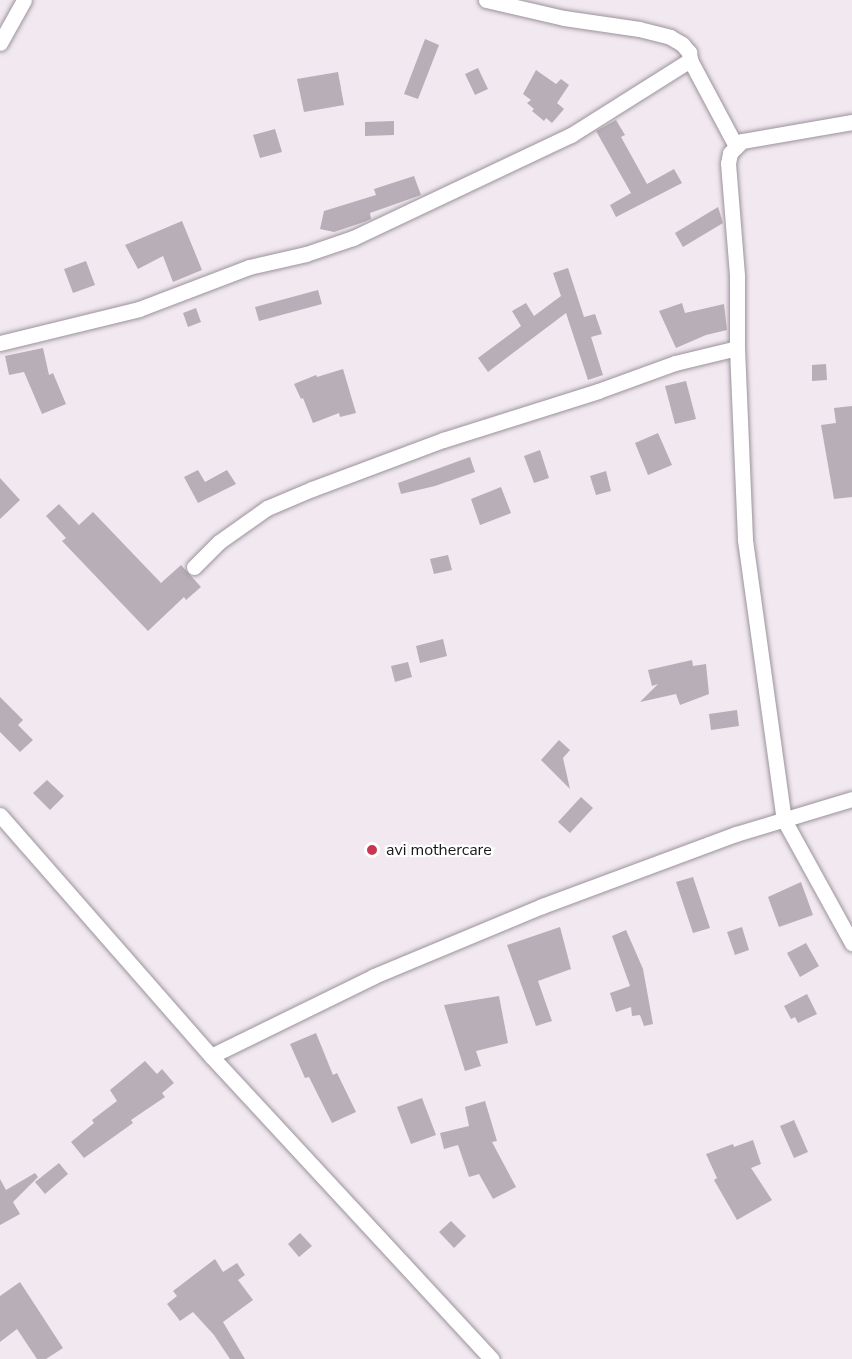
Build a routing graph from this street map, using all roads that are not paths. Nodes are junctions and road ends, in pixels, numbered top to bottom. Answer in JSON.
{"nodes":[{"id":1,"x":24,"y":0,"type":"edge"},
{"id":2,"x":486,"y":0,"type":"edge"},
{"id":3,"x":0,"y":43,"type":"edge"},
{"id":4,"x":690,"y":60,"type":"junction"},
{"id":5,"x":852,"y":122,"type":"edge"},
{"id":6,"x":736,"y":146,"type":"junction"},
{"id":7,"x":0,"y":343,"type":"edge"},
{"id":8,"x":737,"y":348,"type":"junction"},
{"id":9,"x":194,"y":567,"type":"dead end"},
{"id":10,"x":852,"y":799,"type":"edge"},
{"id":11,"x":0,"y":815,"type":"edge"},
{"id":12,"x":784,"y":820,"type":"junction"},
{"id":13,"x":852,"y":943,"type":"edge"},
{"id":14,"x":210,"y":1056,"type":"junction"},
{"id":15,"x":492,"y":1359,"type":"edge"}],
"edges":[{"from":1,"to":3,"type":"street"},
{"from":2,"to":4,"type":"street"},
{"from":4,"to":6,"type":"street"},
{"from":4,"to":7,"type":"street"},
{"from":5,"to":6,"type":"street"},
{"from":6,"to":8,"type":"street"},
{"from":8,"to":9,"type":"street"},
{"from":8,"to":12,"type":"street"},
{"from":10,"to":12,"type":"street"},
{"from":11,"to":14,"type":"street"},
{"from":12,"to":13,"type":"street"},
{"from":12,"to":14,"type":"street"},
{"from":14,"to":15,"type":"street"}]}
